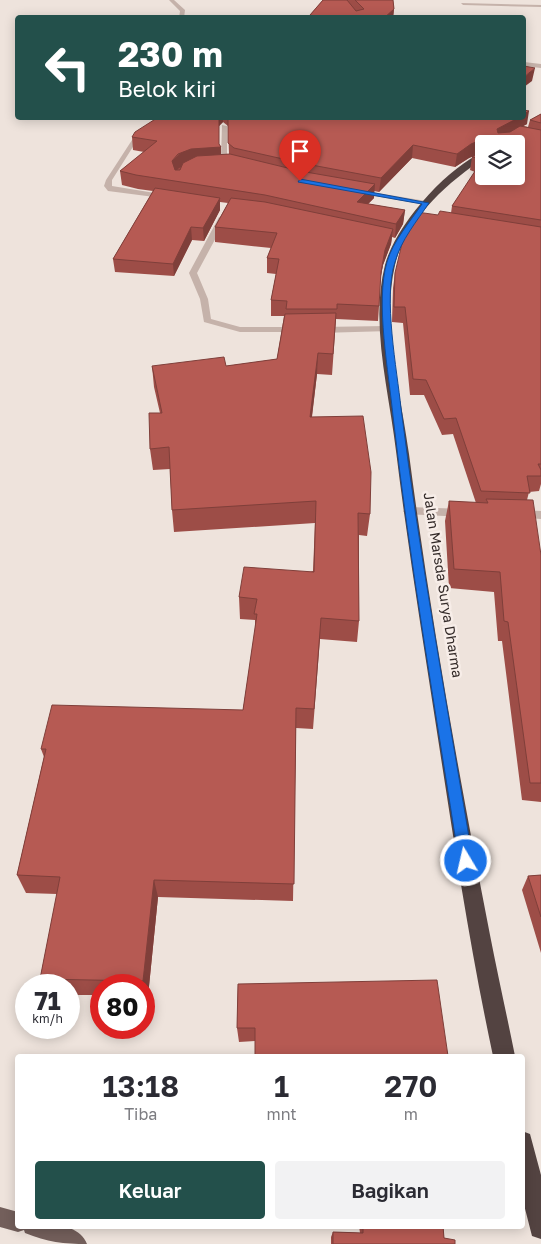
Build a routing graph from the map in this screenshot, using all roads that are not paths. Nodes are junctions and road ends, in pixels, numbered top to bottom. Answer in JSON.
{"nodes":[{"id":1,"x":171,"y":0,"type":"edge"},
{"id":2,"x":463,"y":4,"type":"dead end"},
{"id":3,"x":541,"y":6,"type":"edge"},
{"id":4,"x":182,"y":15,"type":"edge"},
{"id":5,"x":526,"y":64,"type":"edge"},
{"id":6,"x":541,"y":66,"type":"edge"},
{"id":7,"x":164,"y":120,"type":"edge"},
{"id":8,"x":224,"y":126,"type":"dead end"},
{"id":9,"x":475,"y":160,"type":"edge"},
{"id":10,"x":223,"y":164,"type":"edge"},
{"id":11,"x":231,"y":164,"type":"junction"},
{"id":12,"x":240,"y":166,"type":"edge"},
{"id":13,"x":348,"y":189,"type":"edge"},
{"id":14,"x":175,"y":199,"type":"edge"},
{"id":15,"x":426,"y":203,"type":"junction"},
{"id":16,"x":228,"y":207,"type":"edge"},
{"id":17,"x":387,"y":329,"type":"junction"},
{"id":18,"x":409,"y":511,"type":"junction"},
{"id":19,"x":475,"y":513,"type":"edge"},
{"id":20,"x":503,"y":514,"type":"edge"},
{"id":21,"x":541,"y":515,"type":"edge"},
{"id":22,"x":504,"y":1054,"type":"edge"},
{"id":23,"x":525,"y":1155,"type":"edge"},
{"id":24,"x":0,"y":1217,"type":"edge"},
{"id":25,"x":15,"y":1221,"type":"edge"},
{"id":26,"x":541,"y":1227,"type":"edge"},
{"id":27,"x":42,"y":1229,"type":"edge"},
{"id":28,"x":77,"y":1244,"type":"edge"}],
"edges":[{"from":1,"to":4,"type":"street"},
{"from":2,"to":3,"type":"street"},
{"from":5,"to":6,"type":"street"},
{"from":7,"to":14,"type":"street"},
{"from":8,"to":11,"type":"street"},
{"from":9,"to":15,"type":"highway","name":"Jalan Marsda Surya Dharma"},
{"from":10,"to":11,"type":"street"},
{"from":11,"to":12,"type":"street"},
{"from":13,"to":15,"type":"street"},
{"from":15,"to":17,"type":"highway","name":"Jalan Marsda Surya Dharma"},
{"from":16,"to":17,"type":"street"},
{"from":17,"to":18,"type":"highway","name":"Jalan Marsda Surya Dharma"},
{"from":18,"to":19,"type":"street"},
{"from":18,"to":22,"type":"highway","name":"Jalan Marsda Surya Dharma"},
{"from":20,"to":21,"type":"street"},
{"from":23,"to":26,"type":"highway"},
{"from":24,"to":25,"type":"main road"},
{"from":27,"to":28,"type":"main road"}]}
